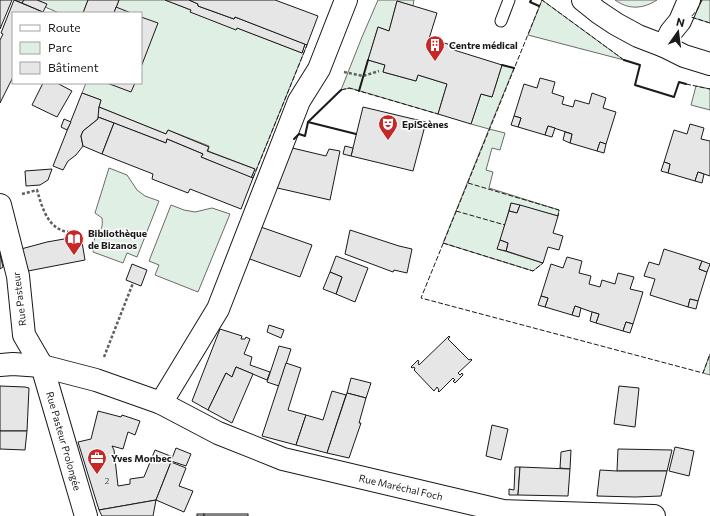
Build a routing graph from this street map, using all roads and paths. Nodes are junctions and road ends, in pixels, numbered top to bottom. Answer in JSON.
{"nodes":[{"id":1,"x":346,"y":0,"type":"edge"},
{"id":2,"x":509,"y":0,"type":"edge"},
{"id":3,"x":583,"y":0,"type":"edge"},
{"id":4,"x":689,"y":0,"type":"edge"},
{"id":5,"x":501,"y":22,"type":"dead end"},
{"id":6,"x":664,"y":46,"type":"junction"},
{"id":7,"x":710,"y":64,"type":"edge"},
{"id":8,"x":379,"y":71,"type":"dead end"},
{"id":9,"x":344,"y":72,"type":"dead end"},
{"id":10,"x":7,"y":200,"type":"edge"},
{"id":11,"x":77,"y":232,"type":"dead end"},
{"id":12,"x":133,"y":283,"type":"dead end"},
{"id":13,"x":0,"y":365,"type":"edge"},
{"id":14,"x":42,"y":366,"type":"junction"},
{"id":15,"x":96,"y":380,"type":"junction"},
{"id":16,"x":161,"y":402,"type":"junction"},
{"id":17,"x":86,"y":516,"type":"edge"},
{"id":18,"x":654,"y":516,"type":"edge"}],
"edges":[{"from":1,"to":16,"type":"street"},
{"from":2,"to":5,"type":"lane"},
{"from":3,"to":6,"type":"street"},
{"from":4,"to":6,"type":"street"},
{"from":6,"to":7,"type":"street"},
{"from":8,"to":9,"type":"path"},
{"from":10,"to":11,"type":"path"},
{"from":10,"to":14,"type":"street","name":"Rue Pasteur"},
{"from":12,"to":15,"type":"path"},
{"from":13,"to":14,"type":"street","name":"Rue Maréchal Foch"},
{"from":14,"to":15,"type":"street","name":"Rue Maréchal Foch"},
{"from":14,"to":17,"type":"street","name":"Rue Pasteur Prolongée"},
{"from":15,"to":16,"type":"street","name":"Rue Maréchal Foch"},
{"from":16,"to":18,"type":"street","name":"Rue Maréchal Foch"}]}
